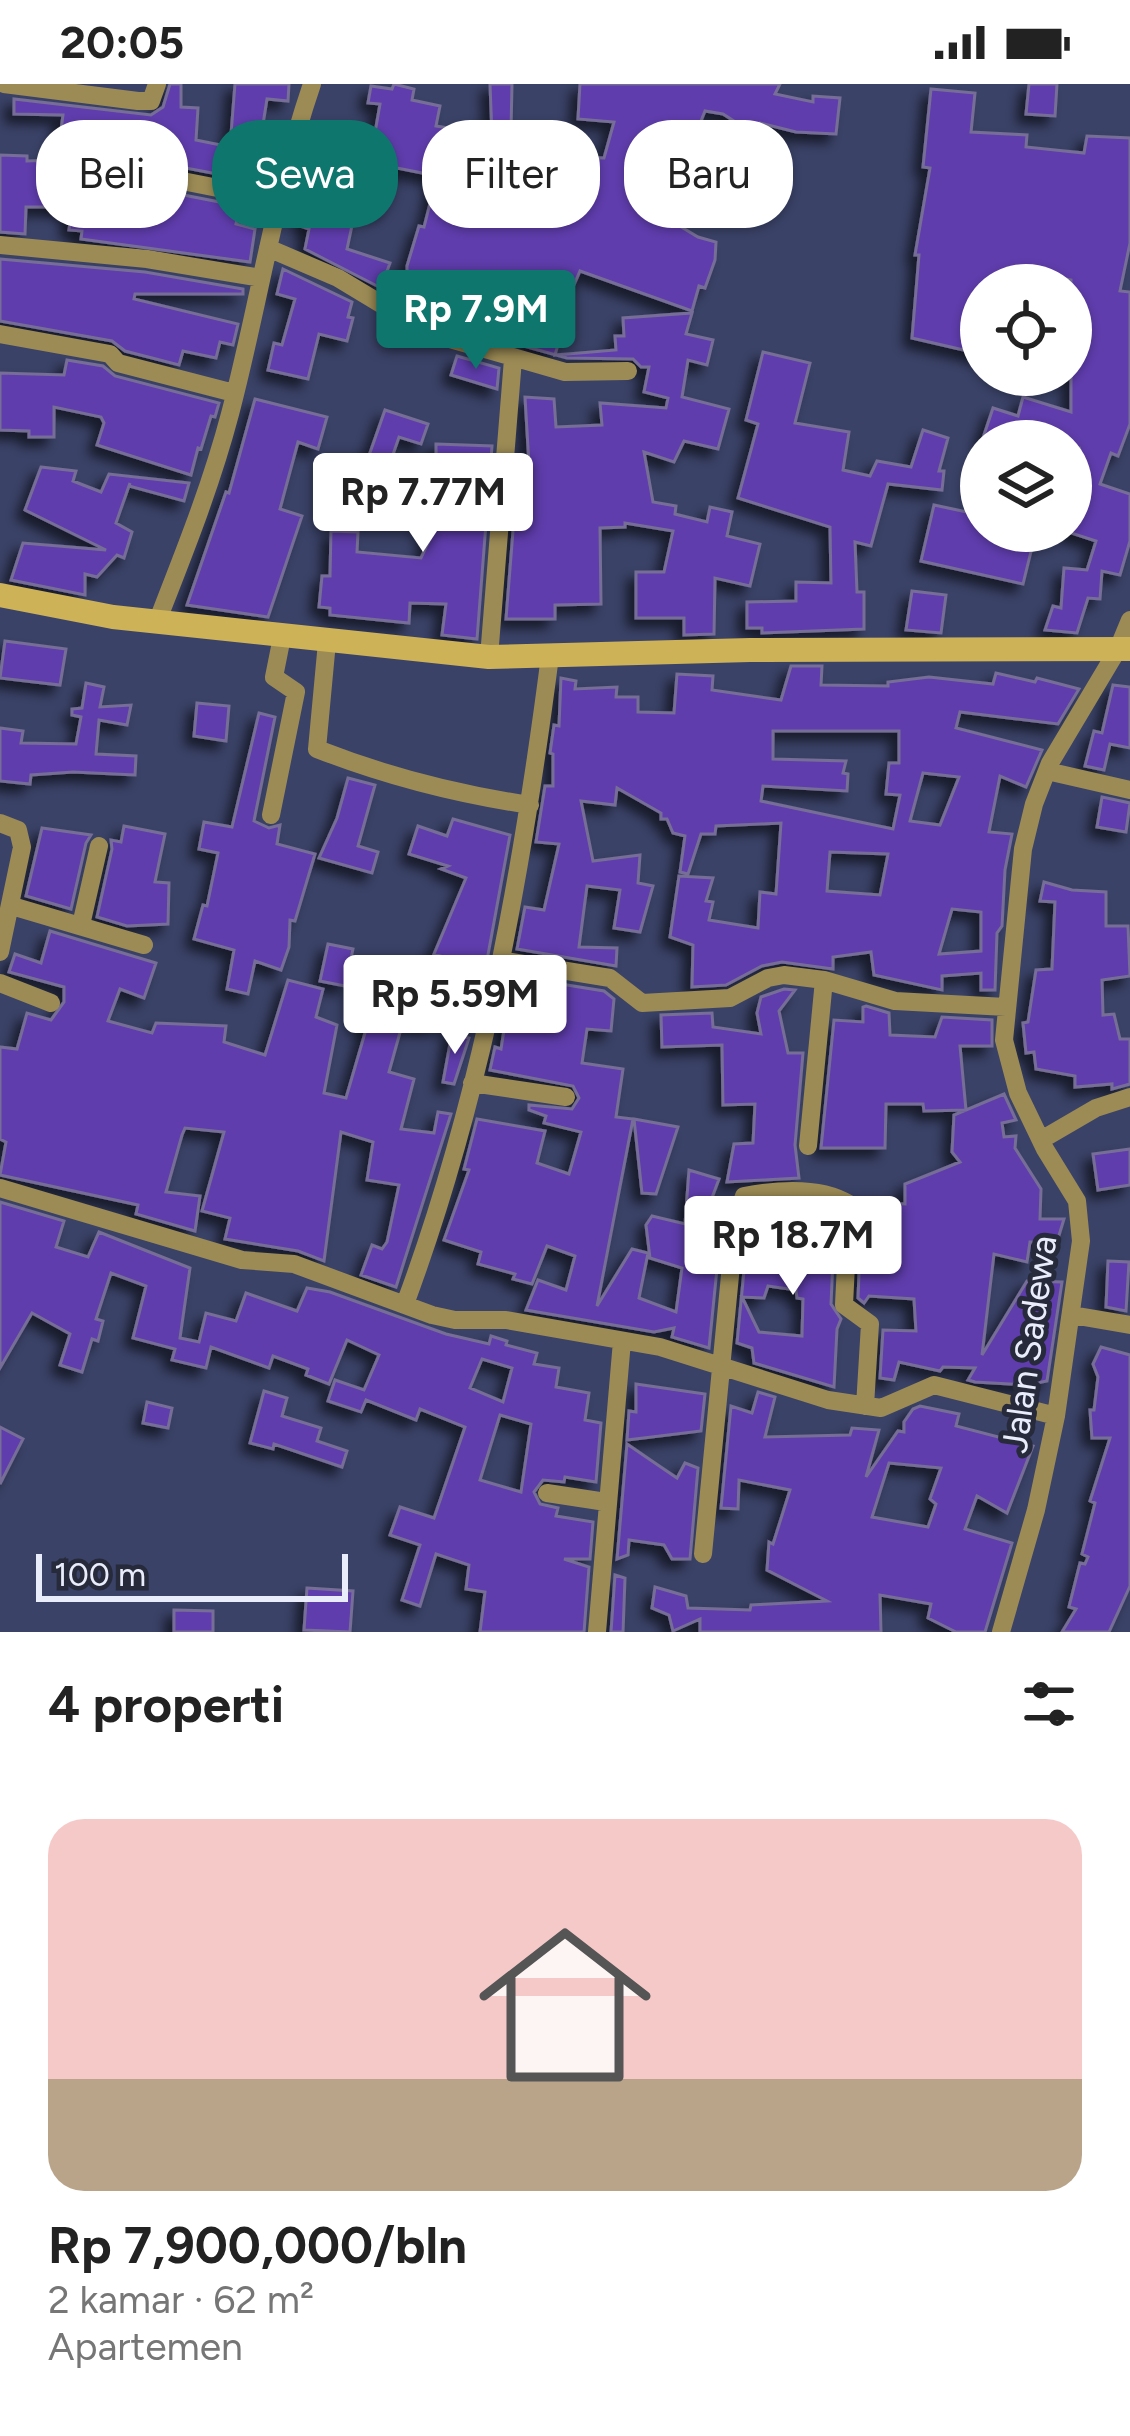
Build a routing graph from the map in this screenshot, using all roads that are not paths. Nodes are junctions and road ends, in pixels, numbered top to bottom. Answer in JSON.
{"nodes":[{"id":1,"x":4,"y":84,"type":"edge"},
{"id":2,"x":157,"y":84,"type":"edge"},
{"id":3,"x":312,"y":84,"type":"edge"},
{"id":4,"x":301,"y":120,"type":"edge"},
{"id":5,"x":272,"y":228,"type":"edge"},
{"id":6,"x":0,"y":244,"type":"edge"},
{"id":7,"x":268,"y":248,"type":"junction"},
{"id":8,"x":261,"y":278,"type":"junction"},
{"id":9,"x":0,"y":334,"type":"edge"},
{"id":10,"x":513,"y":359,"type":"junction"},
{"id":11,"x":628,"y":371,"type":"dead end"},
{"id":12,"x":235,"y":394,"type":"junction"},
{"id":13,"x":0,"y":595,"type":"edge"},
{"id":14,"x":1130,"y":620,"type":"edge"},
{"id":15,"x":157,"y":622,"type":"junction"},
{"id":16,"x":282,"y":637,"type":"junction"},
{"id":17,"x":327,"y":642,"type":"junction"},
{"id":18,"x":1118,"y":655,"type":"edge"},
{"id":19,"x":550,"y":656,"type":"junction"},
{"id":20,"x":489,"y":657,"type":"junction"},
{"id":21,"x":1047,"y":771,"type":"junction"},
{"id":22,"x":1130,"y":790,"type":"edge"},
{"id":23,"x":530,"y":805,"type":"junction"},
{"id":24,"x":271,"y":815,"type":"dead end"},
{"id":25,"x":0,"y":823,"type":"edge"},
{"id":26,"x":98,"y":846,"type":"dead end"},
{"id":27,"x":12,"y":906,"type":"junction"},
{"id":28,"x":81,"y":925,"type":"junction"},
{"id":29,"x":144,"y":945,"type":"dead end"},
{"id":30,"x":0,"y":952,"type":"edge"},
{"id":31,"x":500,"y":960,"type":"junction"},
{"id":32,"x":824,"y":980,"type":"junction"},
{"id":33,"x":0,"y":983,"type":"edge"},
{"id":34,"x":51,"y":1003,"type":"dead end"},
{"id":35,"x":1006,"y":1007,"type":"junction"},
{"id":36,"x":472,"y":1083,"type":"junction"},
{"id":37,"x":566,"y":1097,"type":"dead end"},
{"id":38,"x":1130,"y":1097,"type":"edge"},
{"id":39,"x":1057,"y":1132,"type":"junction"},
{"id":40,"x":808,"y":1146,"type":"dead end"},
{"id":41,"x":0,"y":1188,"type":"edge"},
{"id":42,"x":405,"y":1304,"type":"junction"},
{"id":43,"x":1086,"y":1318,"type":"junction"},
{"id":44,"x":1130,"y":1325,"type":"edge"},
{"id":45,"x":622,"y":1340,"type":"junction"},
{"id":46,"x":722,"y":1365,"type":"junction"},
{"id":47,"x":865,"y":1406,"type":"junction"},
{"id":48,"x":1056,"y":1416,"type":"junction"},
{"id":49,"x":547,"y":1493,"type":"dead end"},
{"id":50,"x":607,"y":1502,"type":"junction"},
{"id":51,"x":703,"y":1554,"type":"dead end"},
{"id":52,"x":597,"y":1632,"type":"edge"},
{"id":53,"x":1001,"y":1632,"type":"edge"}],
"edges":[{"from":1,"to":2,"type":"street"},
{"from":3,"to":4,"type":"street"},
{"from":5,"to":7,"type":"street"},
{"from":6,"to":8,"type":"street"},
{"from":7,"to":8,"type":"street"},
{"from":7,"to":10,"type":"street"},
{"from":8,"to":12,"type":"street"},
{"from":9,"to":12,"type":"street"},
{"from":10,"to":11,"type":"street"},
{"from":10,"to":20,"type":"street"},
{"from":12,"to":15,"type":"street"},
{"from":13,"to":15,"type":"main road"},
{"from":14,"to":18,"type":"street","name":"Jalan Sadewa"},
{"from":15,"to":16,"type":"main road"},
{"from":16,"to":17,"type":"main road"},
{"from":16,"to":24,"type":"street"},
{"from":17,"to":20,"type":"main road"},
{"from":17,"to":23,"type":"street"},
{"from":18,"to":19,"type":"main road"},
{"from":18,"to":21,"type":"street","name":"Jalan Sadewa"},
{"from":19,"to":20,"type":"main road"},
{"from":19,"to":23,"type":"street"},
{"from":21,"to":22,"type":"street"},
{"from":21,"to":35,"type":"street","name":"Jalan Sadewa"},
{"from":23,"to":31,"type":"street"},
{"from":25,"to":27,"type":"street"},
{"from":26,"to":28,"type":"street"},
{"from":27,"to":28,"type":"street"},
{"from":27,"to":30,"type":"street"},
{"from":28,"to":29,"type":"street"},
{"from":31,"to":32,"type":"street"},
{"from":31,"to":36,"type":"street"},
{"from":32,"to":35,"type":"street"},
{"from":32,"to":40,"type":"street"},
{"from":33,"to":34,"type":"street"},
{"from":35,"to":39,"type":"street","name":"Jalan Sadewa"},
{"from":36,"to":37,"type":"street"},
{"from":36,"to":42,"type":"street"},
{"from":38,"to":39,"type":"street"},
{"from":39,"to":43,"type":"street","name":"Jalan Sadewa"},
{"from":41,"to":42,"type":"street"},
{"from":42,"to":45,"type":"street"},
{"from":43,"to":44,"type":"street"},
{"from":43,"to":48,"type":"street","name":"Jalan Sadewa"},
{"from":45,"to":46,"type":"street"},
{"from":45,"to":50,"type":"street"},
{"from":46,"to":47,"type":"street"},
{"from":46,"to":47,"type":"street"},
{"from":46,"to":51,"type":"street"},
{"from":47,"to":48,"type":"street"},
{"from":48,"to":53,"type":"street","name":"Jalan Sadewa"},
{"from":49,"to":50,"type":"street"},
{"from":50,"to":52,"type":"street"}]}
